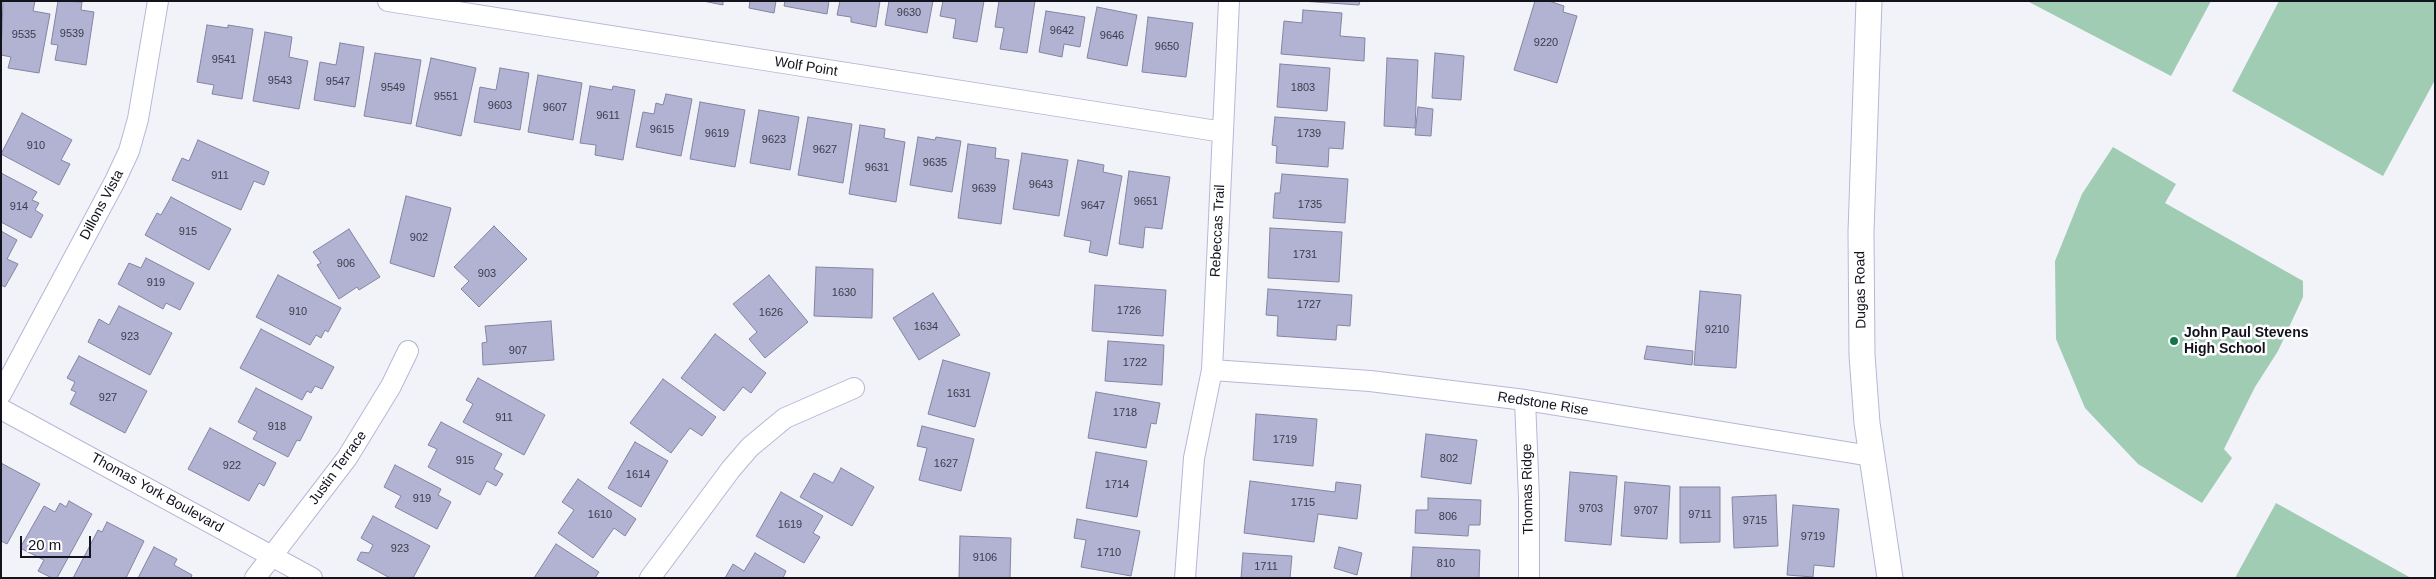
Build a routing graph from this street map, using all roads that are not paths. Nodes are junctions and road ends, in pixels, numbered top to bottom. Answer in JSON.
{"nodes":[{"id":1,"x":158,"y":1,"type":"edge"},
{"id":2,"x":388,"y":1,"type":"edge"},
{"id":3,"x":1229,"y":1,"type":"edge"},
{"id":4,"x":1869,"y":1,"type":"edge"},
{"id":5,"x":482,"y":9,"type":"edge"},
{"id":6,"x":1223,"y":132,"type":"junction"},
{"id":7,"x":408,"y":351,"type":"dead end"},
{"id":8,"x":1212,"y":370,"type":"junction"},
{"id":9,"x":854,"y":388,"type":"dead end"},
{"id":10,"x":1,"y":394,"type":"edge"},
{"id":11,"x":1525,"y":400,"type":"junction"},
{"id":12,"x":1,"y":409,"type":"edge"},
{"id":13,"x":1871,"y":456,"type":"junction"},
{"id":14,"x":272,"y":556,"type":"junction"},
{"id":15,"x":255,"y":578,"type":"edge"},
{"id":16,"x":312,"y":578,"type":"edge"},
{"id":17,"x":650,"y":578,"type":"edge"},
{"id":18,"x":1185,"y":578,"type":"edge"},
{"id":19,"x":1529,"y":578,"type":"edge"},
{"id":20,"x":1890,"y":578,"type":"edge"}],
"edges":[{"from":1,"to":10,"type":"street","name":"Dillons Vista"},
{"from":2,"to":5,"type":"street","name":"Wolf Point"},
{"from":3,"to":6,"type":"street","name":"Rebeccas Trail"},
{"from":4,"to":13,"type":"street","name":"Dugas Road"},
{"from":5,"to":6,"type":"street","name":"Wolf Point"},
{"from":6,"to":8,"type":"street","name":"Rebeccas Trail"},
{"from":7,"to":14,"type":"street","name":"Justin Terrace"},
{"from":8,"to":11,"type":"street","name":"Redstone Rise"},
{"from":8,"to":18,"type":"street","name":"Rebeccas Trail"},
{"from":9,"to":17,"type":"street"},
{"from":11,"to":13,"type":"street","name":"Redstone Rise"},
{"from":11,"to":19,"type":"street","name":"Thomas Ridge"},
{"from":12,"to":14,"type":"street","name":"Thomas York Boulevard"},
{"from":13,"to":20,"type":"street","name":"Dugas Road"},
{"from":14,"to":15,"type":"street","name":"Justin Terrace"},
{"from":14,"to":16,"type":"street","name":"Thomas York Boulevard"}]}
